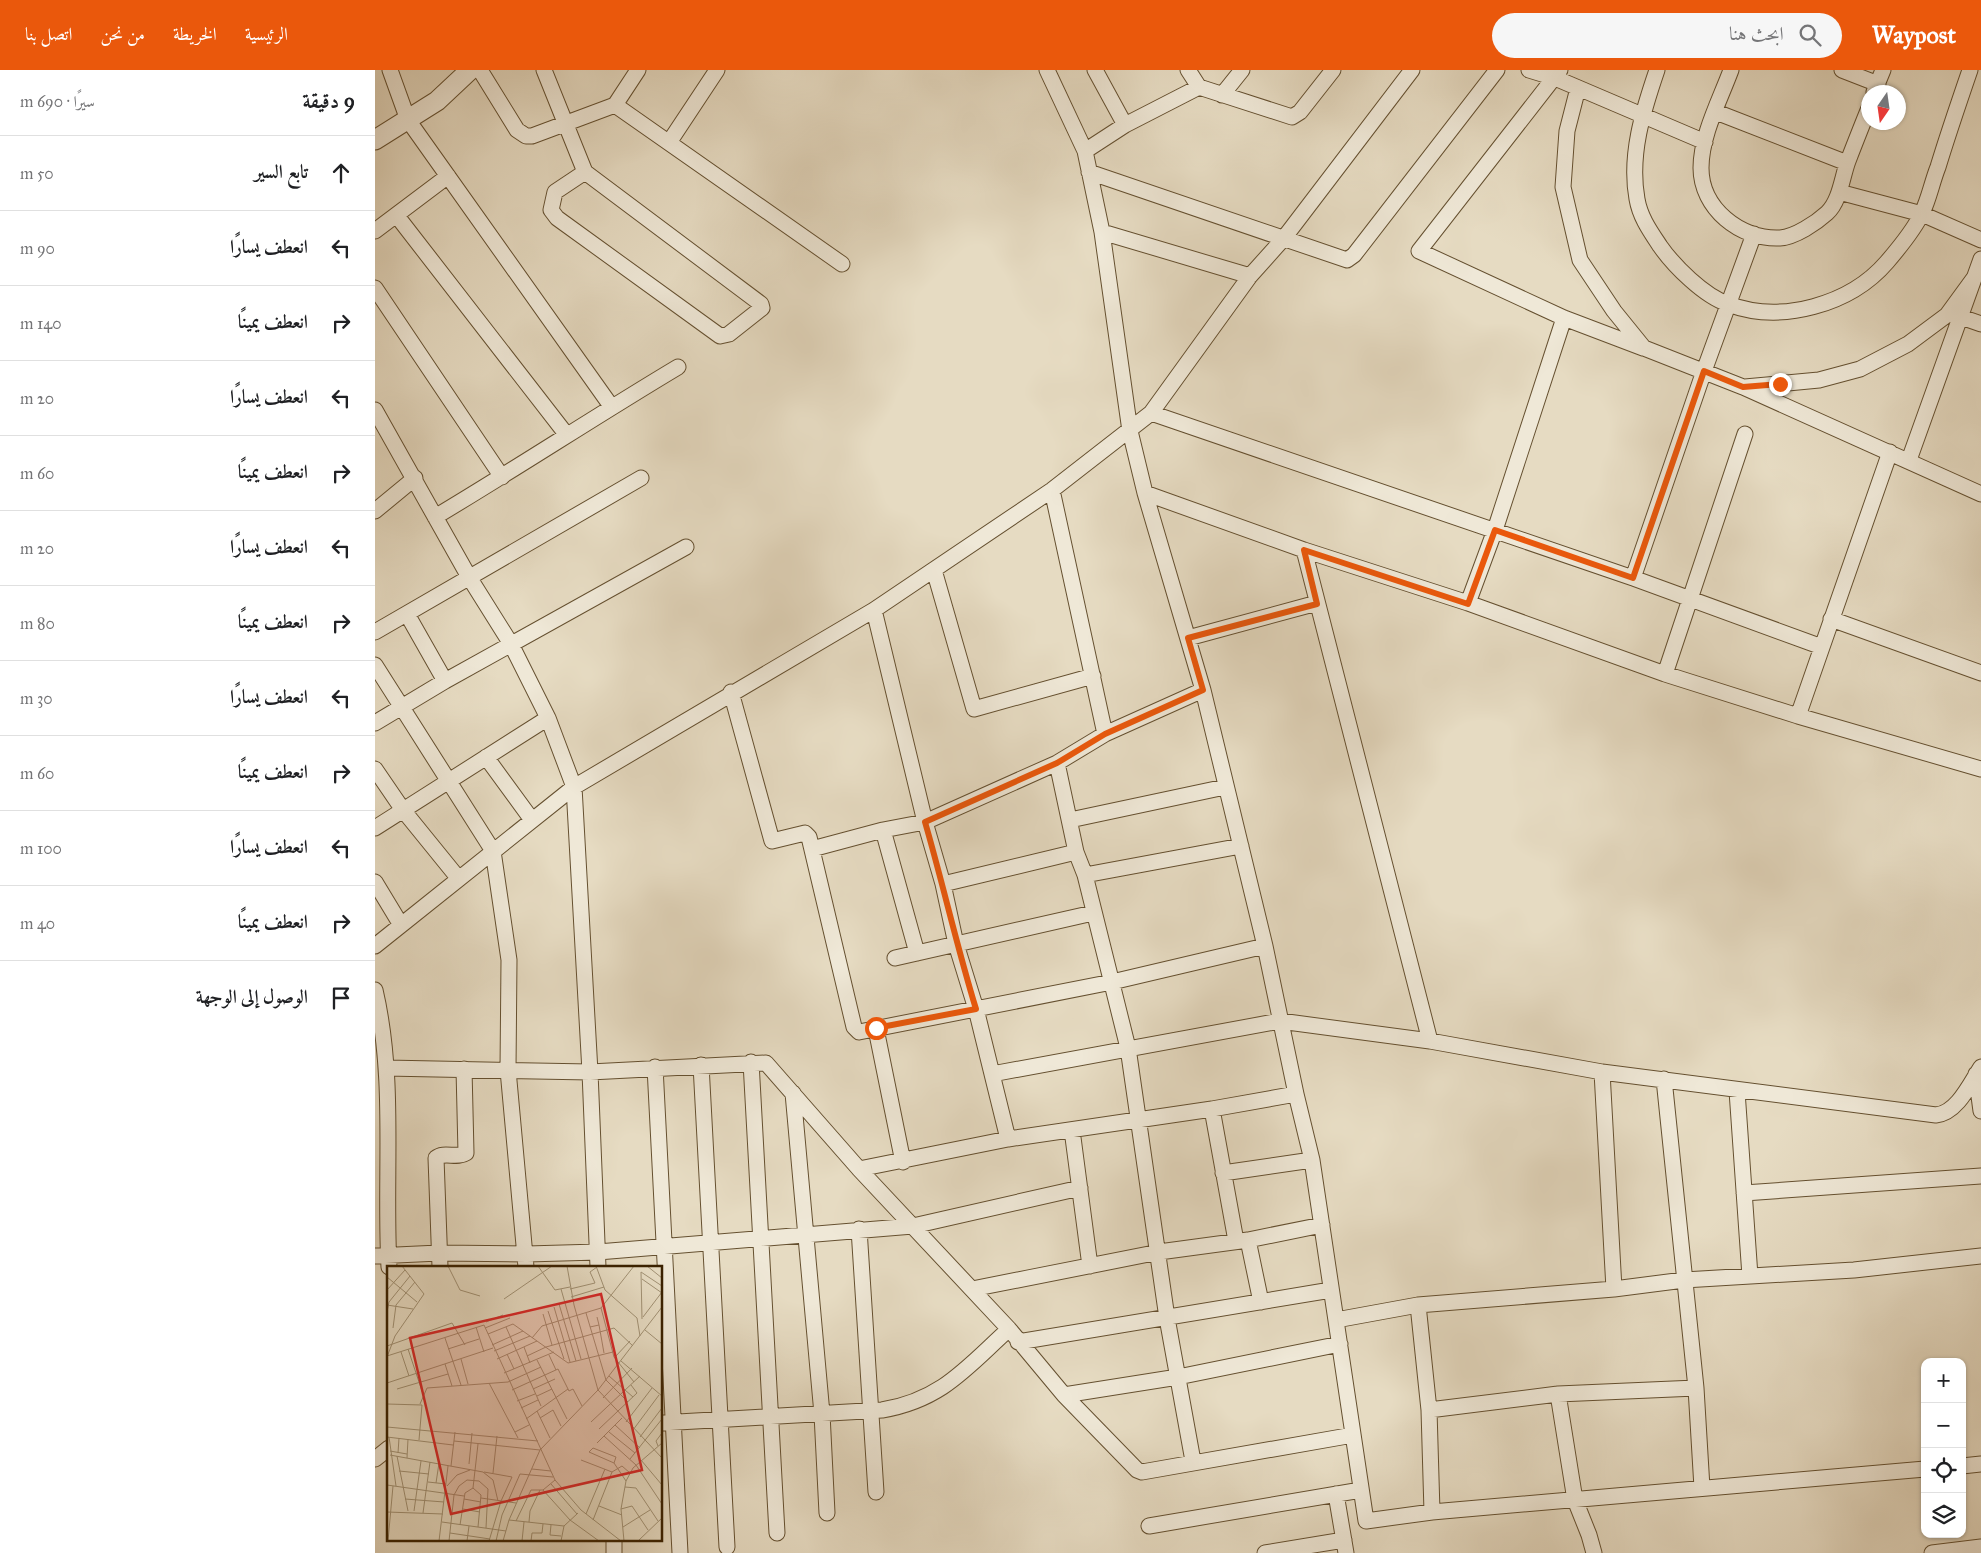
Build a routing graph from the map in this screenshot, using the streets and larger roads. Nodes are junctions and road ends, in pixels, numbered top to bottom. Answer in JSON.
{"nodes":[{"id":1,"x":390,"y":70,"type":"edge"},
{"id":2,"x":469,"y":70,"type":"edge"},
{"id":3,"x":480,"y":70,"type":"edge"},
{"id":4,"x":544,"y":70,"type":"edge"},
{"id":5,"x":638,"y":70,"type":"edge"},
{"id":6,"x":717,"y":70,"type":"edge"},
{"id":7,"x":1047,"y":70,"type":"edge"},
{"id":8,"x":1095,"y":70,"type":"edge"},
{"id":9,"x":1188,"y":70,"type":"edge"},
{"id":10,"x":1242,"y":70,"type":"edge"},
{"id":11,"x":1333,"y":70,"type":"edge"},
{"id":12,"x":1412,"y":70,"type":"edge"},
{"id":13,"x":1497,"y":70,"type":"edge"},
{"id":14,"x":1529,"y":70,"type":"edge"},
{"id":15,"x":1657,"y":70,"type":"edge"},
{"id":16,"x":1731,"y":70,"type":"edge"},
{"id":17,"x":1842,"y":70,"type":"edge"},
{"id":18,"x":1970,"y":70,"type":"edge"},
{"id":19,"x":1558,"y":74,"type":"edge"},
{"id":20,"x":1878,"y":82,"type":"edge"},
{"id":21,"x":1199,"y":87,"type":"junction"},
{"id":22,"x":1578,"y":88,"type":"junction"},
{"id":23,"x":1222,"y":95,"type":"junction"},
{"id":24,"x":615,"y":105,"type":"junction"},
{"id":25,"x":1716,"y":112,"type":"junction"},
{"id":26,"x":1641,"y":114,"type":"junction"},
{"id":27,"x":408,"y":120,"type":"junction"},
{"id":28,"x":565,"y":124,"type":"junction"},
{"id":29,"x":1125,"y":125,"type":"junction"},
{"id":30,"x":1861,"y":128,"type":"edge"},
{"id":31,"x":375,"y":140,"type":"edge"},
{"id":32,"x":670,"y":141,"type":"junction"},
{"id":33,"x":1705,"y":142,"type":"junction"},
{"id":34,"x":1085,"y":151,"type":"junction"},
{"id":35,"x":1847,"y":163,"type":"junction"},
{"id":36,"x":585,"y":172,"type":"junction"},
{"id":37,"x":1089,"y":172,"type":"junction"},
{"id":38,"x":448,"y":176,"type":"junction"},
{"id":39,"x":1839,"y":192,"type":"junction"},
{"id":40,"x":1922,"y":214,"type":"junction"},
{"id":41,"x":397,"y":216,"type":"junction"},
{"id":42,"x":375,"y":231,"type":"edge"},
{"id":43,"x":1102,"y":232,"type":"junction"},
{"id":44,"x":1754,"y":234,"type":"junction"},
{"id":45,"x":1284,"y":238,"type":"junction"},
{"id":46,"x":1981,"y":240,"type":"edge"},
{"id":47,"x":1981,"y":260,"type":"edge"},
{"id":48,"x":842,"y":264,"type":"dead end"},
{"id":49,"x":1250,"y":276,"type":"junction"},
{"id":50,"x":1974,"y":278,"type":"junction"},
{"id":51,"x":375,"y":288,"type":"edge"},
{"id":52,"x":1727,"y":304,"type":"junction"},
{"id":53,"x":1961,"y":317,"type":"junction"},
{"id":54,"x":1564,"y":318,"type":"junction"},
{"id":55,"x":1981,"y":324,"type":"edge"},
{"id":56,"x":1644,"y":348,"type":"junction"},
{"id":57,"x":678,"y":367,"type":"dead end"},
{"id":58,"x":1704,"y":371,"type":"junction"},
{"id":59,"x":1743,"y":387,"type":"junction"},
{"id":60,"x":611,"y":406,"type":"junction"},
{"id":61,"x":375,"y":410,"type":"edge"},
{"id":62,"x":1151,"y":413,"type":"junction"},
{"id":63,"x":1129,"y":430,"type":"junction"},
{"id":64,"x":566,"y":434,"type":"junction"},
{"id":65,"x":1745,"y":434,"type":"dead end"},
{"id":66,"x":1890,"y":452,"type":"junction"},
{"id":67,"x":1909,"y":460,"type":"junction"},
{"id":68,"x":502,"y":477,"type":"junction"},
{"id":69,"x":415,"y":478,"type":"junction"},
{"id":70,"x":641,"y":478,"type":"dead end"},
{"id":71,"x":1052,"y":490,"type":"junction"},
{"id":72,"x":1145,"y":493,"type":"junction"},
{"id":73,"x":1981,"y":494,"type":"edge"},
{"id":74,"x":375,"y":511,"type":"edge"},
{"id":75,"x":435,"y":517,"type":"junction"},
{"id":76,"x":1495,"y":530,"type":"junction"},
{"id":77,"x":687,"y":547,"type":"dead end"},
{"id":78,"x":1304,"y":550,"type":"junction"},
{"id":79,"x":934,"y":570,"type":"junction"},
{"id":80,"x":469,"y":577,"type":"junction"},
{"id":81,"x":1633,"y":578,"type":"junction"},
{"id":82,"x":1690,"y":598,"type":"junction"},
{"id":83,"x":1317,"y":604,"type":"junction"},
{"id":84,"x":1468,"y":604,"type":"junction"},
{"id":85,"x":874,"y":610,"type":"junction"},
{"id":86,"x":407,"y":614,"type":"junction"},
{"id":87,"x":1831,"y":618,"type":"junction"},
{"id":88,"x":375,"y":632,"type":"edge"},
{"id":89,"x":1188,"y":638,"type":"junction"},
{"id":90,"x":511,"y":644,"type":"junction"},
{"id":91,"x":1822,"y":647,"type":"junction"},
{"id":92,"x":375,"y":665,"type":"edge"},
{"id":93,"x":1981,"y":673,"type":"edge"},
{"id":94,"x":1665,"y":674,"type":"junction"},
{"id":95,"x":1093,"y":676,"type":"junction"},
{"id":96,"x":445,"y":681,"type":"junction"},
{"id":97,"x":1203,"y":690,"type":"junction"},
{"id":98,"x":731,"y":692,"type":"junction"},
{"id":99,"x":401,"y":708,"type":"junction"},
{"id":100,"x":1798,"y":716,"type":"junction"},
{"id":101,"x":548,"y":718,"type":"junction"},
{"id":102,"x":375,"y":723,"type":"edge"},
{"id":103,"x":1105,"y":734,"type":"junction"},
{"id":104,"x":486,"y":757,"type":"junction"},
{"id":105,"x":1057,"y":763,"type":"junction"},
{"id":106,"x":375,"y":769,"type":"edge"},
{"id":107,"x":1981,"y":769,"type":"edge"},
{"id":108,"x":449,"y":781,"type":"junction"},
{"id":109,"x":574,"y":787,"type":"junction"},
{"id":110,"x":1225,"y":787,"type":"junction"},
{"id":111,"x":403,"y":810,"type":"junction"},
{"id":112,"x":532,"y":820,"type":"junction"},
{"id":113,"x":1070,"y":820,"type":"junction"},
{"id":114,"x":925,"y":822,"type":"junction"},
{"id":115,"x":375,"y":828,"type":"edge"},
{"id":116,"x":883,"y":830,"type":"junction"},
{"id":117,"x":1241,"y":846,"type":"junction"},
{"id":118,"x":812,"y":849,"type":"junction"},
{"id":119,"x":493,"y":852,"type":"junction"},
{"id":120,"x":1076,"y":852,"type":"junction"},
{"id":121,"x":1085,"y":875,"type":"junction"},
{"id":122,"x":459,"y":879,"type":"junction"},
{"id":123,"x":375,"y":882,"type":"edge"},
{"id":124,"x":943,"y":884,"type":"junction"},
{"id":125,"x":1093,"y":913,"type":"junction"},
{"id":126,"x":401,"y":925,"type":"junction"},
{"id":127,"x":956,"y":944,"type":"junction"},
{"id":128,"x":375,"y":946,"type":"edge"},
{"id":129,"x":1265,"y":946,"type":"junction"},
{"id":130,"x":917,"y":953,"type":"junction"},
{"id":131,"x":895,"y":958,"type":"dead end"},
{"id":132,"x":1112,"y":982,"type":"junction"},
{"id":133,"x":375,"y":990,"type":"edge"},
{"id":134,"x":976,"y":1009,"type":"junction"},
{"id":135,"x":1279,"y":1021,"type":"junction"},
{"id":136,"x":379,"y":1026,"type":"edge"},
{"id":137,"x":876,"y":1028,"type":"junction"},
{"id":138,"x":1430,"y":1041,"type":"junction"},
{"id":139,"x":1128,"y":1048,"type":"junction"},
{"id":140,"x":751,"y":1062,"type":"junction"},
{"id":141,"x":701,"y":1065,"type":"junction"},
{"id":142,"x":655,"y":1067,"type":"junction"},
{"id":143,"x":386,"y":1068,"type":"junction"},
{"id":144,"x":464,"y":1069,"type":"junction"},
{"id":145,"x":508,"y":1070,"type":"junction"},
{"id":146,"x":1979,"y":1071,"type":"edge"},
{"id":147,"x":590,"y":1072,"type":"junction"},
{"id":148,"x":1602,"y":1072,"type":"junction"},
{"id":149,"x":992,"y":1074,"type":"junction"},
{"id":150,"x":1664,"y":1079,"type":"junction"},
{"id":151,"x":1737,"y":1091,"type":"junction"},
{"id":152,"x":793,"y":1093,"type":"junction"},
{"id":153,"x":1296,"y":1094,"type":"junction"},
{"id":154,"x":1211,"y":1109,"type":"junction"},
{"id":155,"x":1981,"y":1111,"type":"edge"},
{"id":156,"x":1140,"y":1120,"type":"junction"},
{"id":157,"x":1072,"y":1130,"type":"junction"},
{"id":158,"x":1008,"y":1139,"type":"junction"},
{"id":159,"x":1312,"y":1160,"type":"junction"},
{"id":160,"x":903,"y":1162,"type":"junction"},
{"id":161,"x":859,"y":1169,"type":"junction"},
{"id":162,"x":1223,"y":1173,"type":"junction"},
{"id":163,"x":1981,"y":1176,"type":"edge"},
{"id":164,"x":1080,"y":1188,"type":"junction"},
{"id":165,"x":1744,"y":1193,"type":"junction"},
{"id":166,"x":1322,"y":1225,"type":"junction"},
{"id":167,"x":913,"y":1226,"type":"junction"},
{"id":168,"x":859,"y":1229,"type":"junction"},
{"id":169,"x":806,"y":1233,"type":"junction"},
{"id":170,"x":761,"y":1238,"type":"junction"},
{"id":171,"x":1242,"y":1241,"type":"junction"},
{"id":172,"x":711,"y":1243,"type":"junction"},
{"id":173,"x":665,"y":1247,"type":"junction"},
{"id":174,"x":1159,"y":1252,"type":"junction"},
{"id":175,"x":1981,"y":1256,"type":"edge"},
{"id":176,"x":384,"y":1259,"type":"edge"},
{"id":177,"x":440,"y":1260,"type":"edge"},
{"id":178,"x":526,"y":1260,"type":"edge"},
{"id":179,"x":598,"y":1260,"type":"edge"},
{"id":180,"x":1090,"y":1266,"type":"junction"},
{"id":181,"x":1750,"y":1276,"type":"junction"},
{"id":182,"x":1684,"y":1280,"type":"junction"},
{"id":183,"x":973,"y":1289,"type":"junction"},
{"id":184,"x":1613,"y":1289,"type":"junction"},
{"id":185,"x":1331,"y":1290,"type":"junction"},
{"id":186,"x":1261,"y":1302,"type":"junction"},
{"id":187,"x":1419,"y":1306,"type":"junction"},
{"id":188,"x":1167,"y":1318,"type":"junction"},
{"id":189,"x":1336,"y":1320,"type":"junction"},
{"id":190,"x":1009,"y":1329,"type":"junction"},
{"id":191,"x":1019,"y":1342,"type":"junction"},
{"id":192,"x":1339,"y":1344,"type":"junction"},
{"id":193,"x":1178,"y":1377,"type":"junction"},
{"id":194,"x":1696,"y":1388,"type":"junction"},
{"id":195,"x":1558,"y":1394,"type":"junction"},
{"id":196,"x":1064,"y":1396,"type":"junction"},
{"id":197,"x":871,"y":1410,"type":"junction"},
{"id":198,"x":1429,"y":1410,"type":"junction"},
{"id":199,"x":822,"y":1414,"type":"junction"},
{"id":200,"x":771,"y":1417,"type":"junction"},
{"id":201,"x":721,"y":1420,"type":"junction"},
{"id":202,"x":668,"y":1423,"type":"edge"},
{"id":203,"x":1353,"y":1435,"type":"junction"},
{"id":204,"x":387,"y":1450,"type":"edge"},
{"id":205,"x":375,"y":1459,"type":"edge"},
{"id":206,"x":1193,"y":1462,"type":"junction"},
{"id":207,"x":1981,"y":1464,"type":"edge"},
{"id":208,"x":1966,"y":1466,"type":"edge"},
{"id":209,"x":1921,"y":1469,"type":"edge"},
{"id":210,"x":1702,"y":1488,"type":"junction"},
{"id":211,"x":1361,"y":1490,"type":"junction"},
{"id":212,"x":876,"y":1492,"type":"dead end"},
{"id":213,"x":1336,"y":1494,"type":"junction"},
{"id":214,"x":1575,"y":1500,"type":"junction"},
{"id":215,"x":1432,"y":1512,"type":"junction"},
{"id":216,"x":827,"y":1513,"type":"dead end"},
{"id":217,"x":1149,"y":1526,"type":"dead end"},
{"id":218,"x":777,"y":1533,"type":"dead end"},
{"id":219,"x":614,"y":1540,"type":"edge"},
{"id":220,"x":1345,"y":1546,"type":"edge"},
{"id":221,"x":727,"y":1547,"type":"dead end"},
{"id":222,"x":1981,"y":1547,"type":"edge"},
{"id":223,"x":614,"y":1553,"type":"edge"},
{"id":224,"x":680,"y":1553,"type":"edge"},
{"id":225,"x":1265,"y":1553,"type":"edge"},
{"id":226,"x":1594,"y":1553,"type":"edge"},
{"id":227,"x":1932,"y":1553,"type":"edge"}],
"edges":[{"from":1,"to":27,"type":"street"},
{"from":2,"to":27,"type":"street"},
{"from":3,"to":28,"type":"street"},
{"from":4,"to":28,"type":"street"},
{"from":5,"to":24,"type":"street"},
{"from":6,"to":32,"type":"street"},
{"from":7,"to":34,"type":"street"},
{"from":8,"to":29,"type":"street"},
{"from":9,"to":21,"type":"street"},
{"from":10,"to":23,"type":"street"},
{"from":11,"to":23,"type":"street"},
{"from":12,"to":45,"type":"street"},
{"from":13,"to":45,"type":"street"},
{"from":14,"to":19,"type":"street"},
{"from":15,"to":26,"type":"street"},
{"from":16,"to":25,"type":"street"},
{"from":17,"to":20,"type":"street"},
{"from":18,"to":40,"type":"street"},
{"from":19,"to":22,"type":"street"},
{"from":19,"to":54,"type":"street"},
{"from":21,"to":23,"type":"street"},
{"from":21,"to":29,"type":"street"},
{"from":22,"to":26,"type":"street"},
{"from":22,"to":56,"type":"street"},
{"from":24,"to":28,"type":"street"},
{"from":24,"to":32,"type":"street"},
{"from":25,"to":33,"type":"street"},
{"from":25,"to":35,"type":"street"},
{"from":26,"to":33,"type":"street"},
{"from":26,"to":52,"type":"street"},
{"from":27,"to":31,"type":"street"},
{"from":27,"to":38,"type":"street"},
{"from":28,"to":36,"type":"street"},
{"from":29,"to":34,"type":"street"},
{"from":30,"to":35,"type":"street"},
{"from":32,"to":48,"type":"street"},
{"from":33,"to":44,"type":"street"},
{"from":34,"to":37,"type":"street"},
{"from":35,"to":39,"type":"street"},
{"from":36,"to":36,"type":"street"},
{"from":37,"to":43,"type":"street"},
{"from":37,"to":45,"type":"street"},
{"from":38,"to":41,"type":"street"},
{"from":38,"to":60,"type":"street"},
{"from":39,"to":40,"type":"street"},
{"from":39,"to":44,"type":"street"},
{"from":40,"to":46,"type":"street"},
{"from":40,"to":52,"type":"street"},
{"from":41,"to":42,"type":"street"},
{"from":41,"to":64,"type":"street"},
{"from":43,"to":49,"type":"street"},
{"from":43,"to":63,"type":"street"},
{"from":44,"to":52,"type":"street"},
{"from":45,"to":49,"type":"street"},
{"from":47,"to":50,"type":"street"},
{"from":49,"to":62,"type":"street"},
{"from":50,"to":53,"type":"street"},
{"from":50,"to":59,"type":"street"},
{"from":51,"to":68,"type":"street"},
{"from":52,"to":58,"type":"street"},
{"from":53,"to":55,"type":"street"},
{"from":53,"to":67,"type":"street"},
{"from":54,"to":56,"type":"street"},
{"from":54,"to":76,"type":"street"},
{"from":56,"to":58,"type":"street"},
{"from":57,"to":60,"type":"street"},
{"from":58,"to":59,"type":"street"},
{"from":58,"to":81,"type":"street"},
{"from":59,"to":66,"type":"street"},
{"from":60,"to":64,"type":"street"},
{"from":61,"to":69,"type":"street"},
{"from":62,"to":63,"type":"street"},
{"from":62,"to":76,"type":"street"},
{"from":63,"to":71,"type":"street"},
{"from":63,"to":72,"type":"street"},
{"from":64,"to":68,"type":"street"},
{"from":65,"to":82,"type":"street"},
{"from":66,"to":67,"type":"street"},
{"from":66,"to":87,"type":"street"},
{"from":67,"to":73,"type":"street"},
{"from":68,"to":75,"type":"street"},
{"from":69,"to":74,"type":"street"},
{"from":69,"to":75,"type":"street"},
{"from":70,"to":80,"type":"street"},
{"from":71,"to":79,"type":"street"},
{"from":71,"to":95,"type":"street"},
{"from":72,"to":78,"type":"street"},
{"from":72,"to":89,"type":"street"},
{"from":75,"to":80,"type":"street"},
{"from":76,"to":81,"type":"street"},
{"from":76,"to":84,"type":"street"},
{"from":77,"to":90,"type":"street"},
{"from":78,"to":83,"type":"street"},
{"from":78,"to":84,"type":"street"},
{"from":79,"to":85,"type":"street"},
{"from":79,"to":95,"type":"street"},
{"from":80,"to":86,"type":"street"},
{"from":80,"to":90,"type":"street"},
{"from":81,"to":82,"type":"street"},
{"from":82,"to":91,"type":"street"},
{"from":82,"to":94,"type":"street"},
{"from":83,"to":89,"type":"street"},
{"from":83,"to":138,"type":"street"},
{"from":84,"to":94,"type":"street"},
{"from":85,"to":98,"type":"street"},
{"from":85,"to":114,"type":"street"},
{"from":86,"to":88,"type":"street"},
{"from":86,"to":96,"type":"street"},
{"from":87,"to":91,"type":"street"},
{"from":87,"to":93,"type":"street"},
{"from":89,"to":97,"type":"street"},
{"from":90,"to":96,"type":"street"},
{"from":90,"to":101,"type":"street"},
{"from":91,"to":100,"type":"street"},
{"from":92,"to":99,"type":"street"},
{"from":94,"to":100,"type":"street"},
{"from":95,"to":103,"type":"street"},
{"from":96,"to":99,"type":"street"},
{"from":97,"to":103,"type":"street"},
{"from":97,"to":110,"type":"street"},
{"from":98,"to":109,"type":"street"},
{"from":98,"to":118,"type":"street"},
{"from":99,"to":102,"type":"street"},
{"from":99,"to":108,"type":"street"},
{"from":100,"to":107,"type":"street"},
{"from":101,"to":104,"type":"street"},
{"from":101,"to":109,"type":"street"},
{"from":103,"to":105,"type":"street"},
{"from":104,"to":108,"type":"street"},
{"from":104,"to":112,"type":"street"},
{"from":105,"to":113,"type":"street"},
{"from":105,"to":114,"type":"street"},
{"from":106,"to":111,"type":"street"},
{"from":108,"to":111,"type":"street"},
{"from":108,"to":119,"type":"street"},
{"from":109,"to":112,"type":"street"},
{"from":109,"to":147,"type":"street"},
{"from":110,"to":113,"type":"street"},
{"from":110,"to":117,"type":"street"},
{"from":111,"to":115,"type":"street"},
{"from":111,"to":122,"type":"street"},
{"from":112,"to":119,"type":"street"},
{"from":113,"to":120,"type":"street"},
{"from":114,"to":116,"type":"street"},
{"from":114,"to":124,"type":"street"},
{"from":116,"to":118,"type":"street"},
{"from":116,"to":130,"type":"street"},
{"from":117,"to":121,"type":"street"},
{"from":117,"to":129,"type":"street"},
{"from":118,"to":137,"type":"street"},
{"from":119,"to":122,"type":"street"},
{"from":119,"to":145,"type":"street"},
{"from":120,"to":121,"type":"street"},
{"from":120,"to":124,"type":"street"},
{"from":121,"to":125,"type":"street"},
{"from":122,"to":126,"type":"street"},
{"from":123,"to":126,"type":"street"},
{"from":124,"to":127,"type":"street"},
{"from":125,"to":127,"type":"street"},
{"from":125,"to":132,"type":"street"},
{"from":126,"to":128,"type":"street"},
{"from":127,"to":130,"type":"street"},
{"from":127,"to":134,"type":"street"},
{"from":129,"to":132,"type":"street"},
{"from":129,"to":135,"type":"street"},
{"from":130,"to":131,"type":"street"},
{"from":132,"to":134,"type":"street"},
{"from":132,"to":139,"type":"street"},
{"from":133,"to":136,"type":"street"},
{"from":134,"to":137,"type":"street"},
{"from":134,"to":149,"type":"street"},
{"from":135,"to":138,"type":"street"},
{"from":135,"to":139,"type":"street"},
{"from":135,"to":153,"type":"street"},
{"from":136,"to":143,"type":"street"},
{"from":137,"to":160,"type":"street"},
{"from":138,"to":148,"type":"street"},
{"from":139,"to":149,"type":"street"},
{"from":139,"to":156,"type":"street"},
{"from":140,"to":141,"type":"street"},
{"from":140,"to":152,"type":"street"},
{"from":140,"to":170,"type":"street"},
{"from":141,"to":142,"type":"street"},
{"from":141,"to":172,"type":"street"},
{"from":142,"to":147,"type":"street"},
{"from":142,"to":173,"type":"street"},
{"from":143,"to":144,"type":"street"},
{"from":143,"to":176,"type":"street"},
{"from":144,"to":145,"type":"street"},
{"from":144,"to":177,"type":"street"},
{"from":145,"to":147,"type":"street"},
{"from":145,"to":178,"type":"street"},
{"from":146,"to":151,"type":"street"},
{"from":146,"to":155,"type":"street"},
{"from":147,"to":179,"type":"street"},
{"from":148,"to":150,"type":"street"},
{"from":148,"to":184,"type":"street"},
{"from":149,"to":158,"type":"street"},
{"from":150,"to":151,"type":"street"},
{"from":150,"to":182,"type":"street"},
{"from":151,"to":165,"type":"street"},
{"from":152,"to":161,"type":"street"},
{"from":152,"to":169,"type":"street"},
{"from":153,"to":154,"type":"street"},
{"from":153,"to":159,"type":"street"},
{"from":154,"to":156,"type":"street"},
{"from":154,"to":162,"type":"street"},
{"from":156,"to":157,"type":"street"},
{"from":156,"to":174,"type":"street"},
{"from":157,"to":158,"type":"street"},
{"from":157,"to":164,"type":"street"},
{"from":158,"to":160,"type":"street"},
{"from":159,"to":162,"type":"street"},
{"from":159,"to":166,"type":"street"},
{"from":160,"to":161,"type":"street"},
{"from":161,"to":167,"type":"street"},
{"from":162,"to":171,"type":"street"},
{"from":163,"to":165,"type":"street"},
{"from":164,"to":167,"type":"street"},
{"from":164,"to":180,"type":"street"},
{"from":165,"to":181,"type":"street"},
{"from":166,"to":171,"type":"street"},
{"from":166,"to":185,"type":"street"},
{"from":167,"to":168,"type":"street"},
{"from":167,"to":183,"type":"street"},
{"from":168,"to":169,"type":"street"},
{"from":168,"to":197,"type":"street"},
{"from":169,"to":170,"type":"street"},
{"from":169,"to":199,"type":"street"},
{"from":170,"to":172,"type":"street"},
{"from":170,"to":200,"type":"street"},
{"from":171,"to":174,"type":"street"},
{"from":171,"to":186,"type":"street"},
{"from":172,"to":173,"type":"street"},
{"from":172,"to":201,"type":"street"},
{"from":173,"to":179,"type":"street"},
{"from":173,"to":202,"type":"street"},
{"from":174,"to":180,"type":"street"},
{"from":174,"to":188,"type":"street"},
{"from":175,"to":181,"type":"street"},
{"from":176,"to":177,"type":"street"},
{"from":177,"to":178,"type":"street"},
{"from":178,"to":179,"type":"street"},
{"from":180,"to":183,"type":"street"},
{"from":181,"to":182,"type":"street"},
{"from":182,"to":184,"type":"street"},
{"from":182,"to":194,"type":"street"},
{"from":183,"to":190,"type":"street"},
{"from":184,"to":187,"type":"street"},
{"from":185,"to":186,"type":"street"},
{"from":185,"to":189,"type":"street"},
{"from":186,"to":188,"type":"street"},
{"from":187,"to":189,"type":"street"},
{"from":187,"to":198,"type":"street"},
{"from":188,"to":191,"type":"street"},
{"from":188,"to":193,"type":"street"},
{"from":189,"to":192,"type":"street"},
{"from":190,"to":191,"type":"street"},
{"from":190,"to":197,"type":"street"},
{"from":191,"to":196,"type":"street"},
{"from":192,"to":193,"type":"street"},
{"from":192,"to":203,"type":"street"},
{"from":193,"to":196,"type":"street"},
{"from":193,"to":206,"type":"street"},
{"from":194,"to":195,"type":"street"},
{"from":194,"to":210,"type":"street"},
{"from":195,"to":198,"type":"street"},
{"from":195,"to":214,"type":"street"},
{"from":196,"to":206,"type":"street"},
{"from":197,"to":199,"type":"street"},
{"from":197,"to":212,"type":"street"},
{"from":198,"to":215,"type":"street"},
{"from":199,"to":200,"type":"street"},
{"from":199,"to":216,"type":"street"},
{"from":200,"to":201,"type":"street"},
{"from":200,"to":218,"type":"street"},
{"from":201,"to":202,"type":"street"},
{"from":201,"to":221,"type":"street"},
{"from":202,"to":224,"type":"street"},
{"from":203,"to":206,"type":"street"},
{"from":203,"to":211,"type":"street"},
{"from":204,"to":205,"type":"street"},
{"from":207,"to":208,"type":"street"},
{"from":209,"to":210,"type":"street"},
{"from":210,"to":214,"type":"street"},
{"from":211,"to":213,"type":"street"},
{"from":211,"to":215,"type":"street"},
{"from":213,"to":217,"type":"street"},
{"from":213,"to":220,"type":"street"},
{"from":214,"to":215,"type":"street"},
{"from":214,"to":226,"type":"street"},
{"from":219,"to":223,"type":"street"},
{"from":220,"to":225,"type":"street"},
{"from":222,"to":227,"type":"street"}]}
